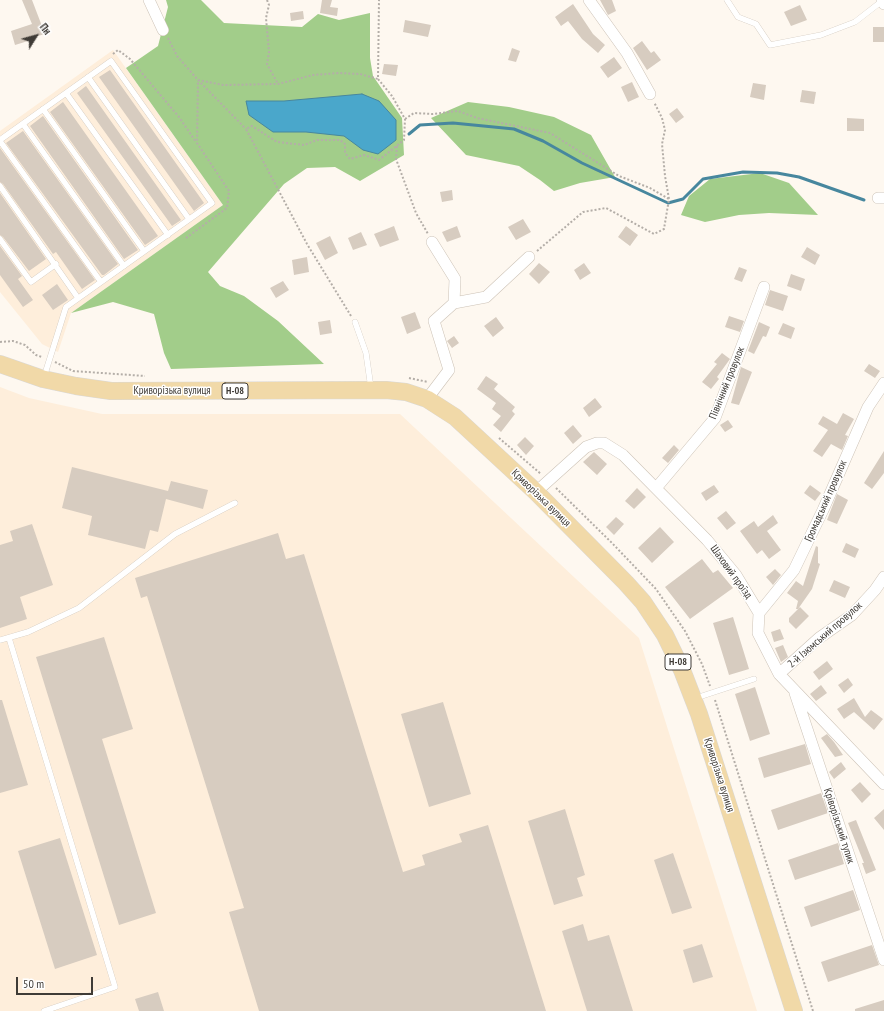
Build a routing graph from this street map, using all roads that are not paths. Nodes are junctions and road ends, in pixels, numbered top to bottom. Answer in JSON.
{"nodes":[{"id":1,"x":149,"y":0,"type":"edge"},
{"id":2,"x":589,"y":0,"type":"edge"},
{"id":3,"x":727,"y":0,"type":"edge"},
{"id":4,"x":883,"y":2,"type":"edge"},
{"id":5,"x":163,"y":30,"type":"road end"},
{"id":6,"x":88,"y":77,"type":"junction"},
{"id":7,"x":66,"y":93,"type":"junction"},
{"id":8,"x":650,"y":94,"type":"road end"},
{"id":9,"x":43,"y":109,"type":"junction"},
{"id":10,"x":23,"y":124,"type":"junction"},
{"id":11,"x":0,"y":141,"type":"edge"},
{"id":12,"x":0,"y":186,"type":"edge"},
{"id":13,"x":189,"y":219,"type":"junction"},
{"id":14,"x":168,"y":235,"type":"junction"},
{"id":15,"x":0,"y":238,"type":"edge"},
{"id":16,"x":432,"y":242,"type":"road end"},
{"id":17,"x":144,"y":251,"type":"junction"},
{"id":18,"x":529,"y":257,"type":"road end"},
{"id":19,"x":56,"y":264,"type":"junction"},
{"id":20,"x":124,"y":266,"type":"junction"},
{"id":21,"x":101,"y":282,"type":"junction"},
{"id":22,"x":764,"y":287,"type":"dead end"},
{"id":23,"x":78,"y":298,"type":"junction"},
{"id":24,"x":454,"y":303,"type":"junction"},
{"id":25,"x":355,"y":322,"type":"road end"},
{"id":26,"x":0,"y":364,"type":"edge"},
{"id":27,"x":43,"y":379,"type":"junction"},
{"id":28,"x":884,"y":383,"type":"edge"},
{"id":29,"x":371,"y":390,"type":"junction"},
{"id":30,"x":426,"y":399,"type":"junction"},
{"id":31,"x":656,"y":487,"type":"junction"},
{"id":32,"x":536,"y":492,"type":"junction"},
{"id":33,"x":235,"y":503,"type":"dead end"},
{"id":34,"x":884,"y":577,"type":"edge"},
{"id":35,"x":759,"y":613,"type":"junction"},
{"id":36,"x":9,"y":638,"type":"junction"},
{"id":37,"x":0,"y":640,"type":"edge"},
{"id":38,"x":780,"y":674,"type":"junction"},
{"id":39,"x":754,"y":679,"type":"dead end"},
{"id":40,"x":795,"y":691,"type":"junction"},
{"id":41,"x":694,"y":699,"type":"junction"},
{"id":42,"x":884,"y":784,"type":"edge"},
{"id":43,"x":884,"y":960,"type":"edge"},
{"id":44,"x":44,"y":1011,"type":"edge"},
{"id":45,"x":794,"y":1011,"type":"edge"}],
"edges":[{"from":1,"to":5,"type":"street"},
{"from":2,"to":8,"type":"street"},
{"from":3,"to":4,"type":"lane"},
{"from":6,"to":7,"type":"lane"},
{"from":6,"to":13,"type":"lane"},
{"from":6,"to":13,"type":"lane"},
{"from":7,"to":9,"type":"lane"},
{"from":7,"to":14,"type":"lane"},
{"from":9,"to":10,"type":"lane"},
{"from":9,"to":17,"type":"lane"},
{"from":10,"to":11,"type":"lane"},
{"from":10,"to":20,"type":"lane"},
{"from":11,"to":21,"type":"lane"},
{"from":12,"to":19,"type":"lane"},
{"from":13,"to":14,"type":"lane"},
{"from":14,"to":17,"type":"lane"},
{"from":15,"to":19,"type":"lane"},
{"from":16,"to":24,"type":"street"},
{"from":17,"to":20,"type":"lane"},
{"from":18,"to":24,"type":"street"},
{"from":19,"to":23,"type":"lane"},
{"from":20,"to":21,"type":"lane"},
{"from":21,"to":23,"type":"lane"},
{"from":22,"to":31,"type":"street","name":"Північний провулок"},
{"from":23,"to":27,"type":"lane"},
{"from":24,"to":30,"type":"street"},
{"from":25,"to":29,"type":"lane"},
{"from":26,"to":27,"type":"main road","name":"Криворізька вулиця","number":"Н-08"},
{"from":27,"to":29,"type":"main road","name":"Криворізька вулиця","number":"Н-08"},
{"from":28,"to":35,"type":"street","name":"Громадський провулок"},
{"from":29,"to":30,"type":"main road","name":"Криворізька вулиця","number":"Н-08"},
{"from":30,"to":32,"type":"main road","name":"Криворізька вулиця","number":"Н-08"},
{"from":31,"to":32,"type":"street","name":"Шаховий проїзд"},
{"from":31,"to":35,"type":"street","name":"Шаховий проїзд"},
{"from":32,"to":41,"type":"main road","name":"Криворізька вулиця","number":"Н-08"},
{"from":33,"to":36,"type":"lane"},
{"from":34,"to":38,"type":"street","name":"2-й Ізюмський провулок"},
{"from":35,"to":38,"type":"street"},
{"from":36,"to":37,"type":"lane"},
{"from":36,"to":44,"type":"lane"},
{"from":38,"to":40,"type":"street"},
{"from":39,"to":41,"type":"lane"},
{"from":40,"to":42,"type":"street"},
{"from":40,"to":43,"type":"street","name":"Кріворізський тупик"},
{"from":41,"to":45,"type":"main road","name":"Криворізька вулиця","number":"Н-08"}]}
